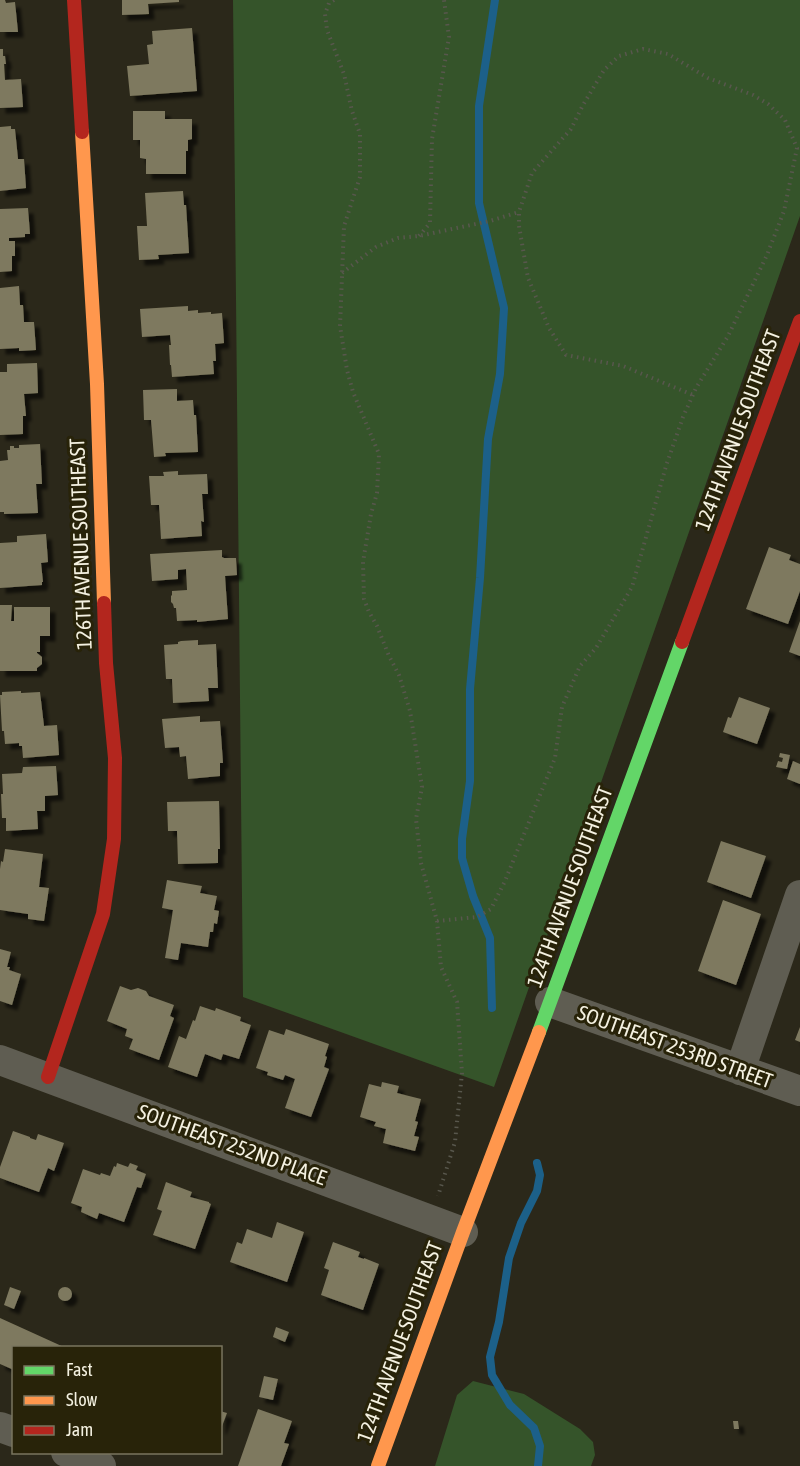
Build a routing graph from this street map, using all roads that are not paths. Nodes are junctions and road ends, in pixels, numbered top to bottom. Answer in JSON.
{"nodes":[{"id":1,"x":74,"y":0,"type":"edge"},
{"id":2,"x":800,"y":321,"type":"edge"},
{"id":3,"x":800,"y":895,"type":"edge"},
{"id":4,"x":550,"y":1002,"type":"junction"},
{"id":5,"x":0,"y":1060,"type":"edge"},
{"id":6,"x":740,"y":1070,"type":"junction"},
{"id":7,"x":48,"y":1077,"type":"junction"},
{"id":8,"x":800,"y":1091,"type":"edge"},
{"id":9,"x":463,"y":1232,"type":"junction"},
{"id":10,"x":71,"y":1454,"type":"edge"},
{"id":11,"x":101,"y":1466,"type":"edge"},
{"id":12,"x":378,"y":1466,"type":"edge"}],
"edges":[{"from":1,"to":7,"type":"street","name":"126TH AVENUE SOUTHEAST"},
{"from":2,"to":4,"type":"street","name":"124TH AVENUE SOUTHEAST"},
{"from":3,"to":6,"type":"street"},
{"from":4,"to":6,"type":"street","name":"SOUTHEAST 253RD STREET"},
{"from":4,"to":9,"type":"street","name":"124TH AVENUE SOUTHEAST"},
{"from":5,"to":7,"type":"street","name":"SOUTHEAST 252ND PLACE"},
{"from":6,"to":8,"type":"street","name":"SOUTHEAST 253RD STREET"},
{"from":7,"to":9,"type":"street","name":"SOUTHEAST 252ND PLACE"},
{"from":9,"to":12,"type":"street","name":"124TH AVENUE SOUTHEAST"},
{"from":10,"to":11,"type":"street"}]}
